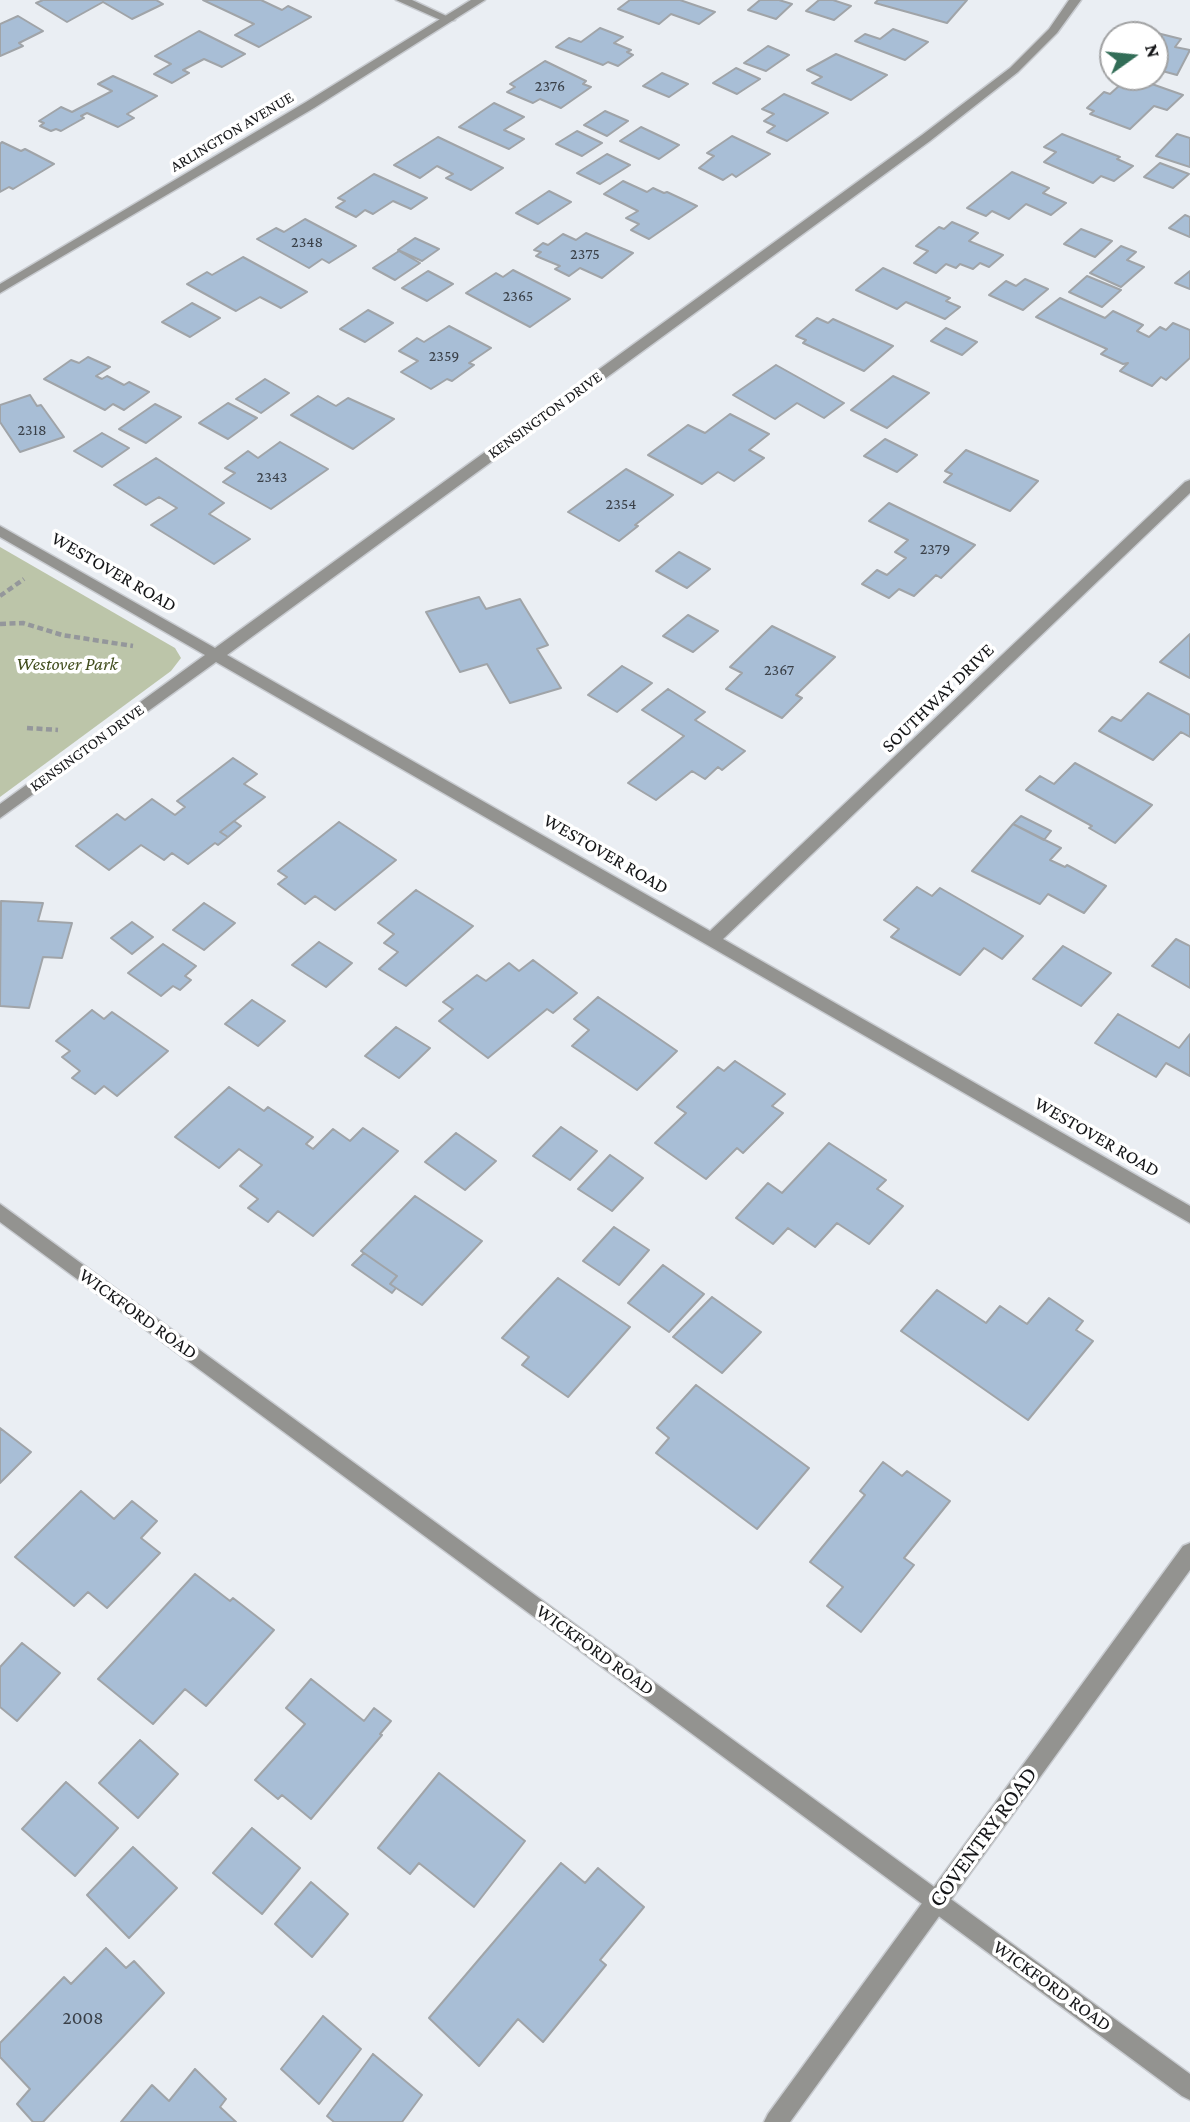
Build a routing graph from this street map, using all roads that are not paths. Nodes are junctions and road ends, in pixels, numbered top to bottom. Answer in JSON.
{"nodes":[{"id":1,"x":402,"y":0,"type":"edge"},
{"id":2,"x":478,"y":0,"type":"edge"},
{"id":3,"x":1075,"y":0,"type":"edge"},
{"id":4,"x":449,"y":20,"type":"junction"},
{"id":5,"x":0,"y":289,"type":"edge"},
{"id":6,"x":1190,"y":485,"type":"edge"},
{"id":7,"x":0,"y":531,"type":"edge"},
{"id":8,"x":215,"y":654,"type":"junction"},
{"id":9,"x":0,"y":812,"type":"edge"},
{"id":10,"x":712,"y":939,"type":"junction"},
{"id":11,"x":0,"y":1212,"type":"edge"},
{"id":12,"x":1190,"y":1215,"type":"edge"},
{"id":13,"x":1190,"y":1553,"type":"edge"},
{"id":14,"x":936,"y":1901,"type":"junction"},
{"id":15,"x":1190,"y":2088,"type":"edge"},
{"id":16,"x":776,"y":2122,"type":"edge"}],
"edges":[{"from":1,"to":4,"type":"street"},
{"from":2,"to":4,"type":"street","name":"ARLINGTON AVENUE"},
{"from":3,"to":8,"type":"street","name":"KENSINGTON DRIVE"},
{"from":4,"to":5,"type":"street","name":"ARLINGTON AVENUE"},
{"from":6,"to":10,"type":"street","name":"SOUTHWAY DRIVE"},
{"from":7,"to":8,"type":"street","name":"WESTOVER ROAD"},
{"from":8,"to":9,"type":"street","name":"KENSINGTON DRIVE"},
{"from":8,"to":10,"type":"street","name":"WESTOVER ROAD"},
{"from":10,"to":12,"type":"street","name":"WESTOVER ROAD"},
{"from":11,"to":14,"type":"street","name":"WICKFORD ROAD"},
{"from":13,"to":14,"type":"street","name":"COVENTRY ROAD"},
{"from":14,"to":15,"type":"street","name":"WICKFORD ROAD"},
{"from":14,"to":16,"type":"street","name":"COVENTRY ROAD"}]}
